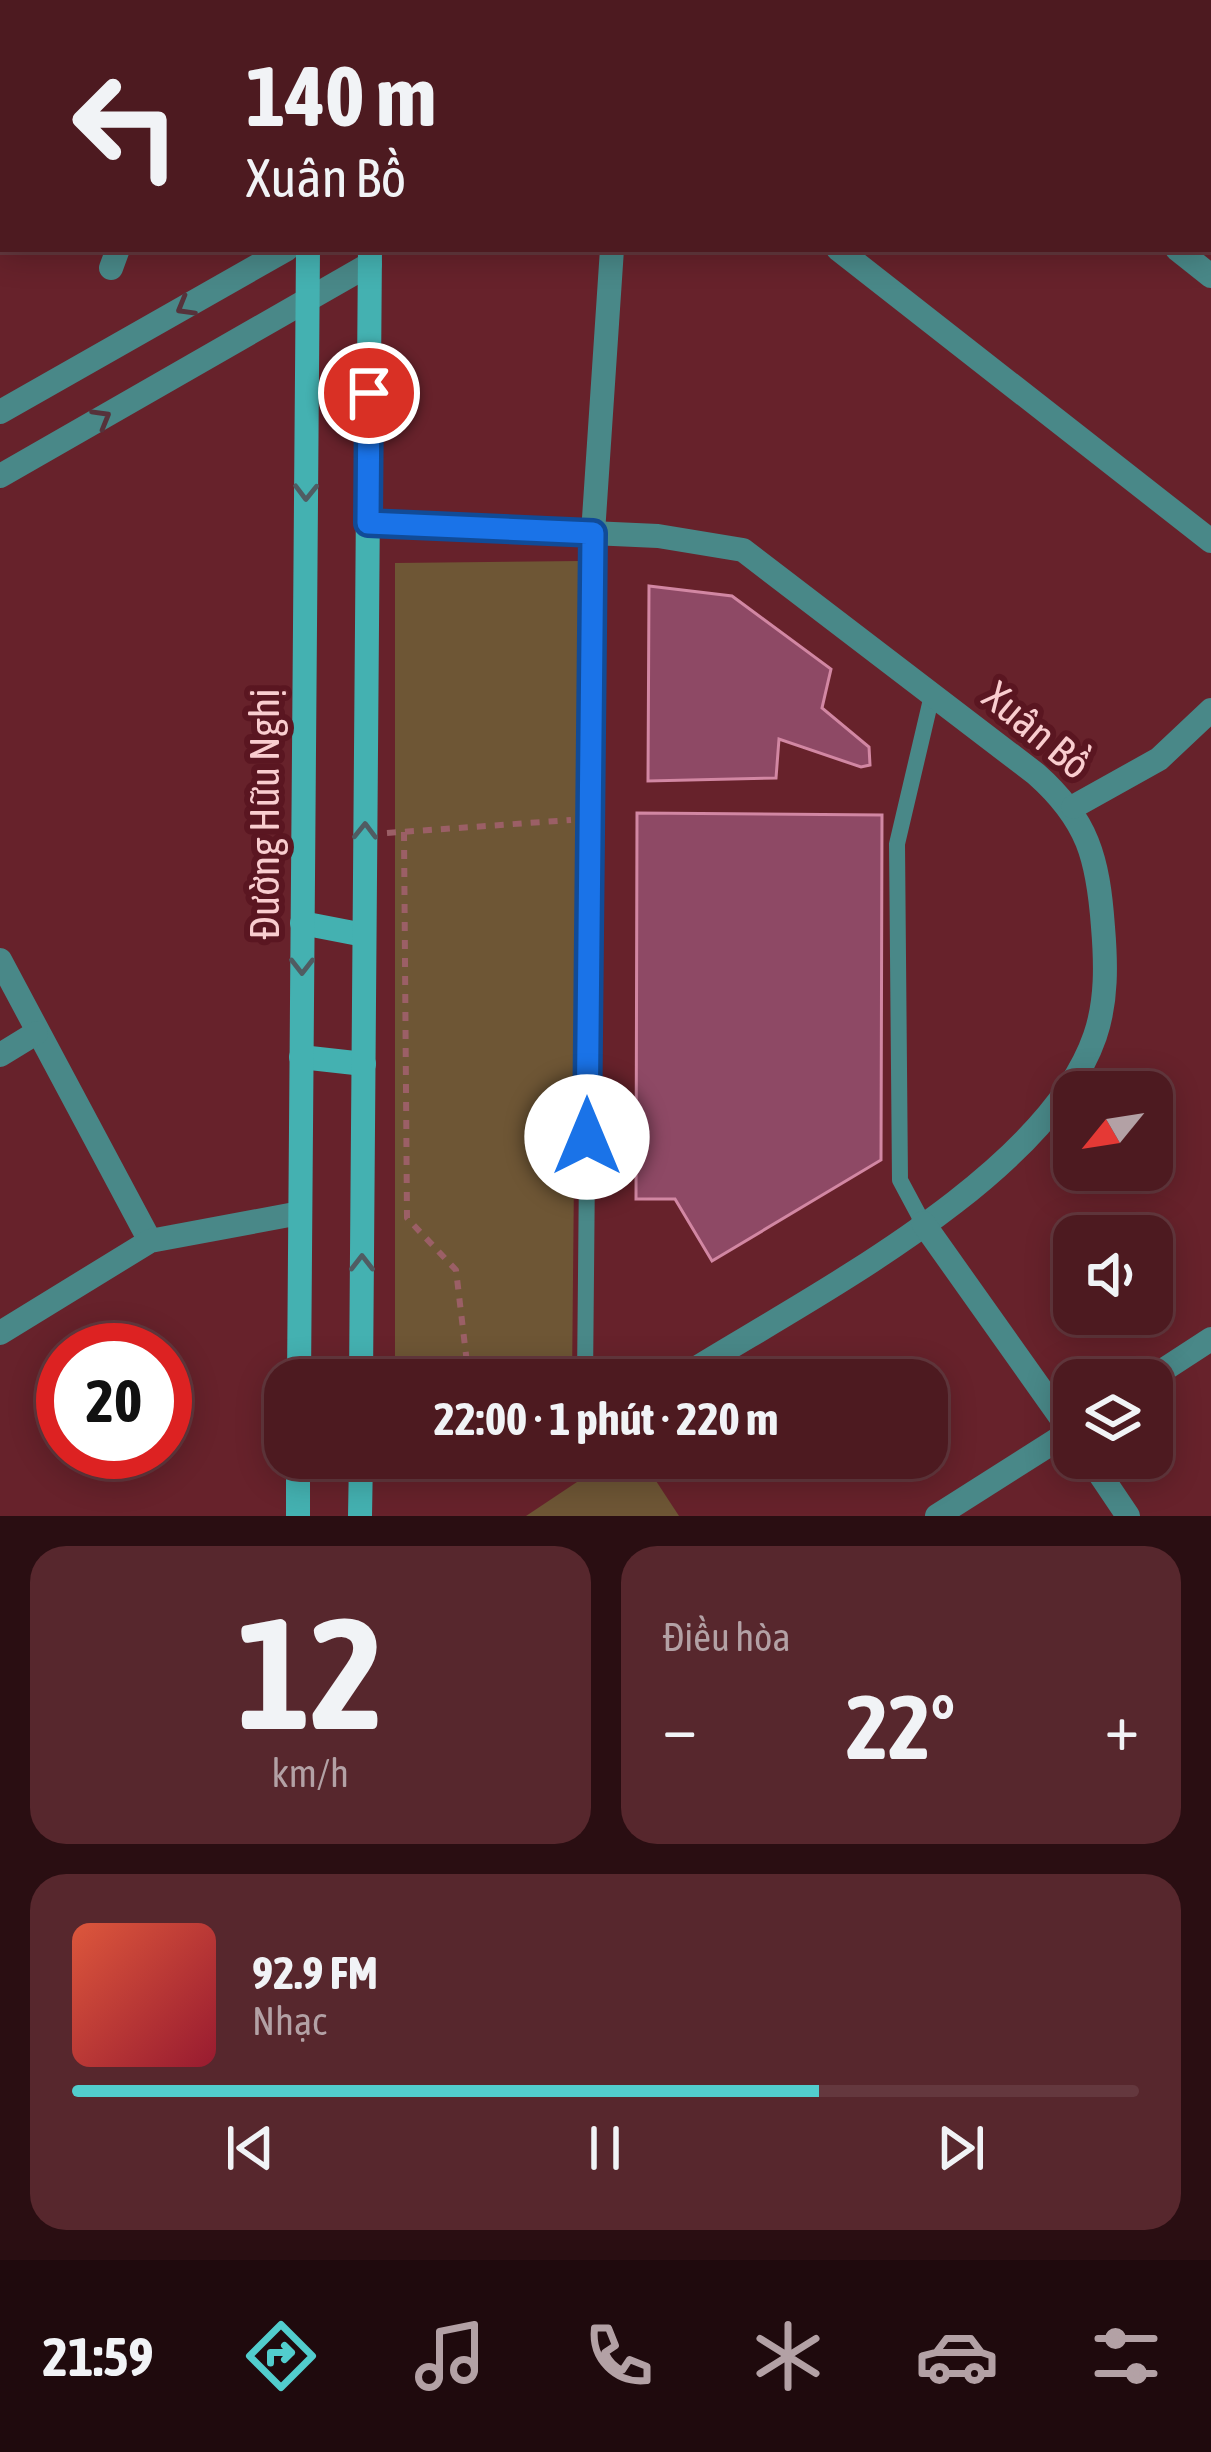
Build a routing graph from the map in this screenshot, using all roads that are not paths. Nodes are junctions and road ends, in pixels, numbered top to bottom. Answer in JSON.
{"nodes":[{"id":1,"x":282,"y":252,"type":"edge"},
{"id":2,"x":308,"y":252,"type":"edge"},
{"id":3,"x":612,"y":252,"type":"edge"},
{"id":4,"x":842,"y":252,"type":"edge"},
{"id":5,"x":1181,"y":252,"type":"edge"},
{"id":6,"x":370,"y":257,"type":"edge"},
{"id":7,"x":1211,"y":276,"type":"edge"},
{"id":8,"x":308,"y":300,"type":"junction"},
{"id":9,"x":0,"y":412,"type":"edge"},
{"id":10,"x":0,"y":476,"type":"edge"},
{"id":11,"x":368,"y":523,"type":"junction"},
{"id":12,"x":593,"y":533,"type":"junction"},
{"id":13,"x":1211,"y":541,"type":"edge"},
{"id":14,"x":932,"y":694,"type":"junction"},
{"id":15,"x":1211,"y":710,"type":"edge"},
{"id":16,"x":1073,"y":807,"type":"junction"},
{"id":17,"x":302,"y":923,"type":"junction"},
{"id":18,"x":364,"y":935,"type":"junction"},
{"id":19,"x":0,"y":960,"type":"edge"},
{"id":20,"x":37,"y":1033,"type":"junction"},
{"id":21,"x":0,"y":1055,"type":"edge"},
{"id":22,"x":302,"y":1057,"type":"junction"},
{"id":23,"x":364,"y":1064,"type":"junction"},
{"id":24,"x":300,"y":1213,"type":"junction"},
{"id":25,"x":923,"y":1223,"type":"junction"},
{"id":26,"x":150,"y":1241,"type":"junction"},
{"id":27,"x":0,"y":1333,"type":"edge"},
{"id":28,"x":1211,"y":1339,"type":"edge"},
{"id":29,"x":299,"y":1359,"type":"edge"},
{"id":30,"x":361,"y":1359,"type":"edge"},
{"id":31,"x":585,"y":1359,"type":"edge"},
{"id":32,"x":710,"y":1359,"type":"edge"},
{"id":33,"x":1173,"y":1364,"type":"edge"},
{"id":34,"x":1053,"y":1404,"type":"edge"},
{"id":35,"x":1053,"y":1444,"type":"edge"},
{"id":36,"x":298,"y":1479,"type":"edge"},
{"id":37,"x":361,"y":1479,"type":"edge"},
{"id":38,"x":1103,"y":1479,"type":"edge"},
{"id":39,"x":298,"y":1516,"type":"edge"},
{"id":40,"x":360,"y":1516,"type":"edge"},
{"id":41,"x":937,"y":1516,"type":"edge"},
{"id":42,"x":1128,"y":1516,"type":"edge"}],
"edges":[{"from":1,"to":9,"type":"street","one_way":true},
{"from":2,"to":8,"type":"main road","name":"Đường Hữu Nghị"},
{"from":3,"to":12,"type":"street"},
{"from":4,"to":13,"type":"street"},
{"from":5,"to":7,"type":"street"},
{"from":6,"to":8,"type":"street"},
{"from":6,"to":11,"type":"main road"},
{"from":10,"to":8,"type":"street","one_way":true},
{"from":8,"to":17,"type":"main road","name":"Đường Hữu Nghị","one_way":true},
{"from":11,"to":12,"type":"street","name":"Xuân Bồ"},
{"from":18,"to":11,"type":"main road","one_way":true},
{"from":12,"to":14,"type":"street","name":"Xuân Bồ"},
{"from":12,"to":31,"type":"lane"},
{"from":14,"to":16,"type":"street","name":"Xuân Bồ"},
{"from":14,"to":25,"type":"lane"},
{"from":15,"to":16,"type":"street"},
{"from":16,"to":25,"type":"street","name":"Xuân Bồ"},
{"from":17,"to":18,"type":"main road"},
{"from":17,"to":22,"type":"main road","name":"Đường Hữu Nghị","one_way":true},
{"from":18,"to":23,"type":"main road"},
{"from":19,"to":20,"type":"street"},
{"from":20,"to":21,"type":"street"},
{"from":20,"to":26,"type":"street"},
{"from":22,"to":23,"type":"main road"},
{"from":22,"to":24,"type":"main road","name":"Đường Hữu Nghị"},
{"from":30,"to":23,"type":"main road","one_way":true},
{"from":24,"to":26,"type":"street"},
{"from":24,"to":29,"type":"main road","name":"Đường Hữu Nghị"},
{"from":25,"to":32,"type":"street","name":"Xuân Bồ"},
{"from":25,"to":34,"type":"street"},
{"from":26,"to":27,"type":"street"},
{"from":28,"to":33,"type":"street"},
{"from":35,"to":41,"type":"street"},
{"from":36,"to":39,"type":"main road"},
{"from":37,"to":40,"type":"main road"},
{"from":38,"to":42,"type":"street"}]}
